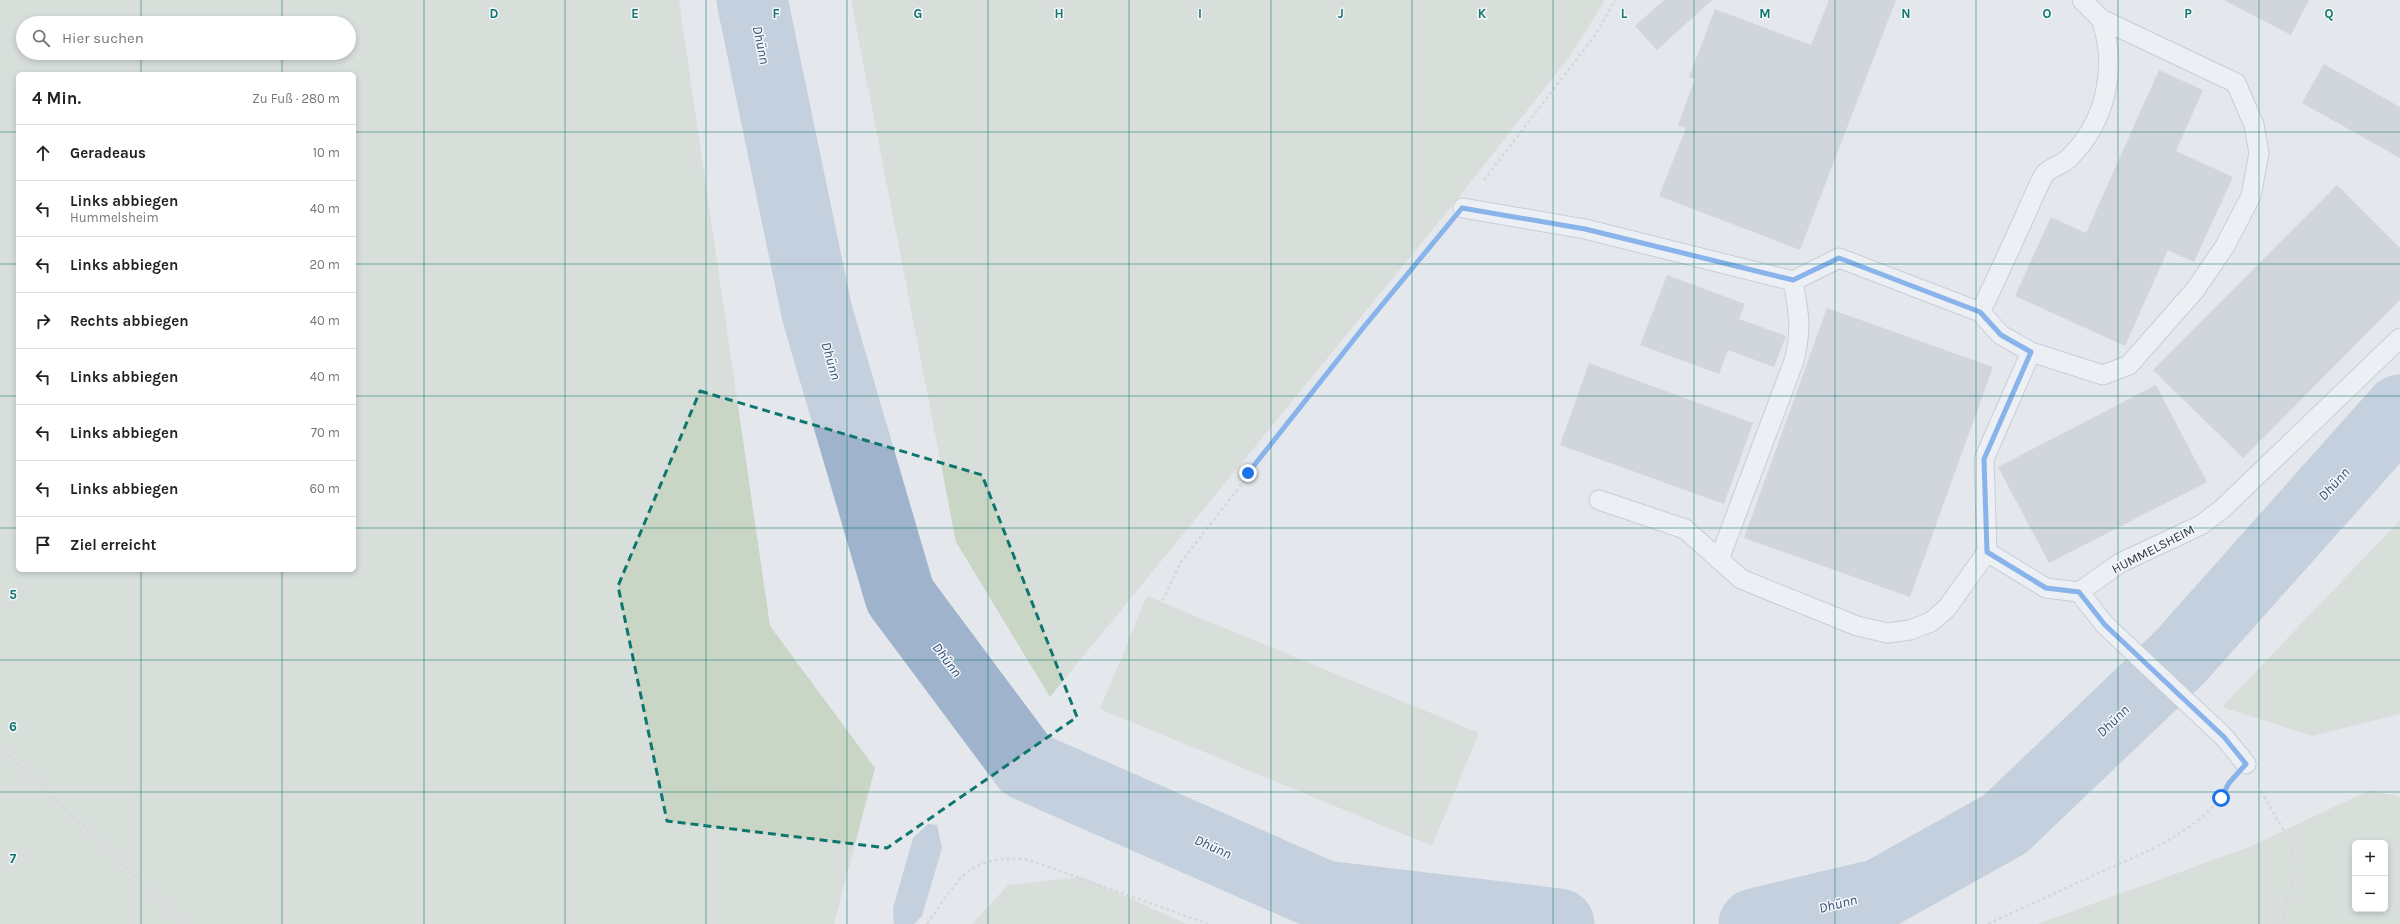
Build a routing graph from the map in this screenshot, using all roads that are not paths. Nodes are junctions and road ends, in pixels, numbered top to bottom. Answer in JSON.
{"nodes":[{"id":1,"x":2082,"y":0,"type":"edge"},
{"id":2,"x":2101,"y":19,"type":"junction"},
{"id":3,"x":1462,"y":208,"type":"road end"},
{"id":4,"x":1793,"y":280,"type":"junction"},
{"id":5,"x":1980,"y":312,"type":"junction"},
{"id":6,"x":2400,"y":338,"type":"edge"},
{"id":7,"x":2031,"y":352,"type":"junction"},
{"id":8,"x":1599,"y":500,"type":"dead end"},
{"id":9,"x":1987,"y":552,"type":"junction"},
{"id":10,"x":1719,"y":560,"type":"junction"},
{"id":11,"x":2079,"y":592,"type":"junction"},
{"id":12,"x":2246,"y":764,"type":"road end"}],
"edges":[{"from":1,"to":2,"type":"lane"},
{"from":2,"to":5,"type":"lane"},
{"from":2,"to":7,"type":"lane"},
{"from":3,"to":4,"type":"lane"},
{"from":4,"to":5,"type":"lane"},
{"from":4,"to":10,"type":"lane"},
{"from":5,"to":7,"type":"lane"},
{"from":6,"to":11,"type":"lane","name":"HUMMELSHEIM"},
{"from":7,"to":9,"type":"lane"},
{"from":8,"to":10,"type":"lane"},
{"from":9,"to":10,"type":"lane"},
{"from":9,"to":11,"type":"lane"},
{"from":11,"to":12,"type":"lane"}]}
